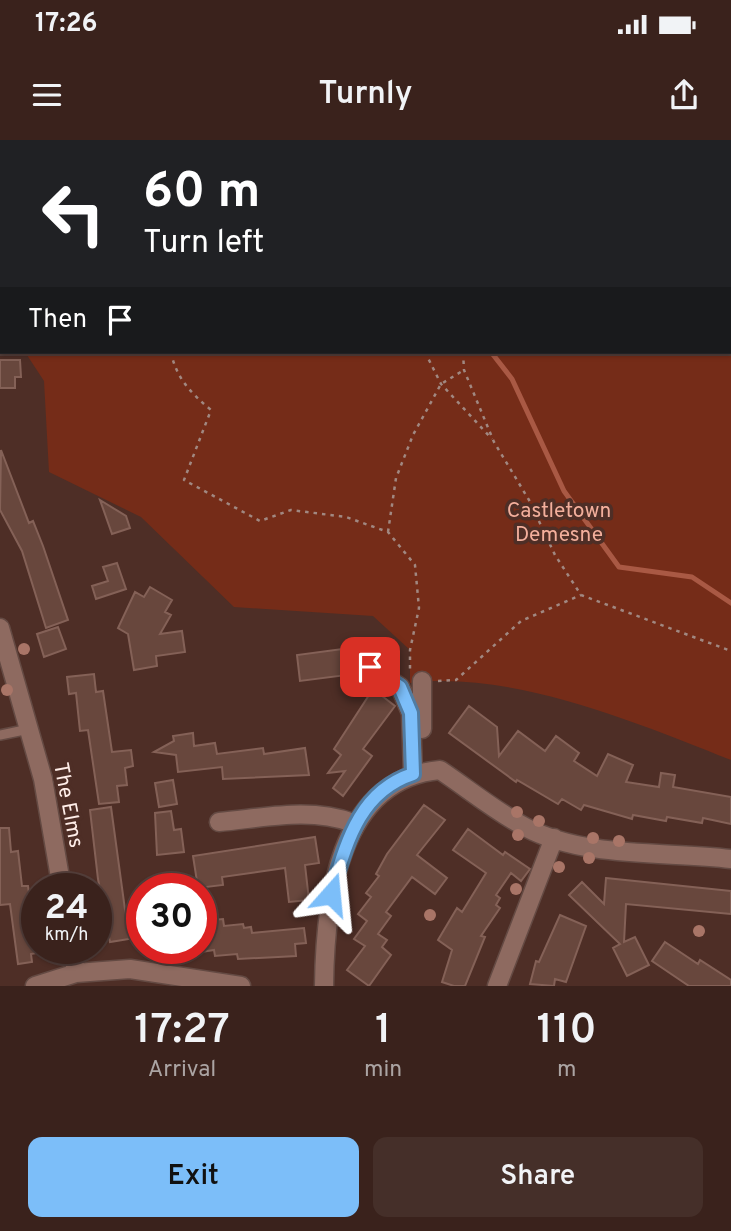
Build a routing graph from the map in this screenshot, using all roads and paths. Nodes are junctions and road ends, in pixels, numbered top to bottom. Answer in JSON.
{"nodes":[{"id":1,"x":172,"y":354,"type":"edge"},
{"id":2,"x":426,"y":354,"type":"edge"},
{"id":3,"x":463,"y":354,"type":"edge"},
{"id":4,"x":464,"y":370,"type":"junction"},
{"id":5,"x":441,"y":384,"type":"junction"},
{"id":6,"x":494,"y":442,"type":"junction"},
{"id":7,"x":388,"y":532,"type":"junction"},
{"id":8,"x":581,"y":595,"type":"junction"},
{"id":9,"x":0,"y":628,"type":"edge"},
{"id":10,"x":731,"y":652,"type":"edge"},
{"id":11,"x":370,"y":667,"type":"dead end"},
{"id":12,"x":422,"y":681,"type":"junction"},
{"id":13,"x":30,"y":729,"type":"junction"},
{"id":14,"x":0,"y":734,"type":"edge"},
{"id":15,"x":417,"y":772,"type":"junction"},
{"id":16,"x":219,"y":822,"type":"dead end"},
{"id":17,"x":354,"y":823,"type":"junction"},
{"id":18,"x":554,"y":838,"type":"junction"},
{"id":19,"x":731,"y":859,"type":"edge"},
{"id":20,"x":59,"y":873,"type":"edge"},
{"id":21,"x":75,"y":964,"type":"edge"},
{"id":22,"x":76,"y":973,"type":"junction"},
{"id":23,"x":318,"y":985,"type":"edge"},
{"id":24,"x":35,"y":986,"type":"edge"},
{"id":25,"x":241,"y":986,"type":"edge"},
{"id":26,"x":497,"y":986,"type":"edge"}],
"edges":[{"from":1,"to":7,"type":"path"},
{"from":2,"to":5,"type":"path"},
{"from":3,"to":4,"type":"path"},
{"from":4,"to":5,"type":"path"},
{"from":4,"to":6,"type":"path"},
{"from":5,"to":6,"type":"path"},
{"from":5,"to":7,"type":"path"},
{"from":6,"to":8,"type":"path"},
{"from":7,"to":12,"type":"path"},
{"from":8,"to":10,"type":"path"},
{"from":8,"to":12,"type":"path"},
{"from":9,"to":13,"type":"street","name":"The Elms"},
{"from":11,"to":15,"type":"street"},
{"from":12,"to":15,"type":"street"},
{"from":13,"to":14,"type":"lane"},
{"from":13,"to":20,"type":"street","name":"The Elms"},
{"from":15,"to":17,"type":"street"},
{"from":15,"to":18,"type":"street"},
{"from":16,"to":17,"type":"street"},
{"from":17,"to":23,"type":"street"},
{"from":18,"to":19,"type":"street"},
{"from":18,"to":26,"type":"street"},
{"from":21,"to":22,"type":"street"},
{"from":22,"to":24,"type":"street"},
{"from":22,"to":25,"type":"street"}]}
